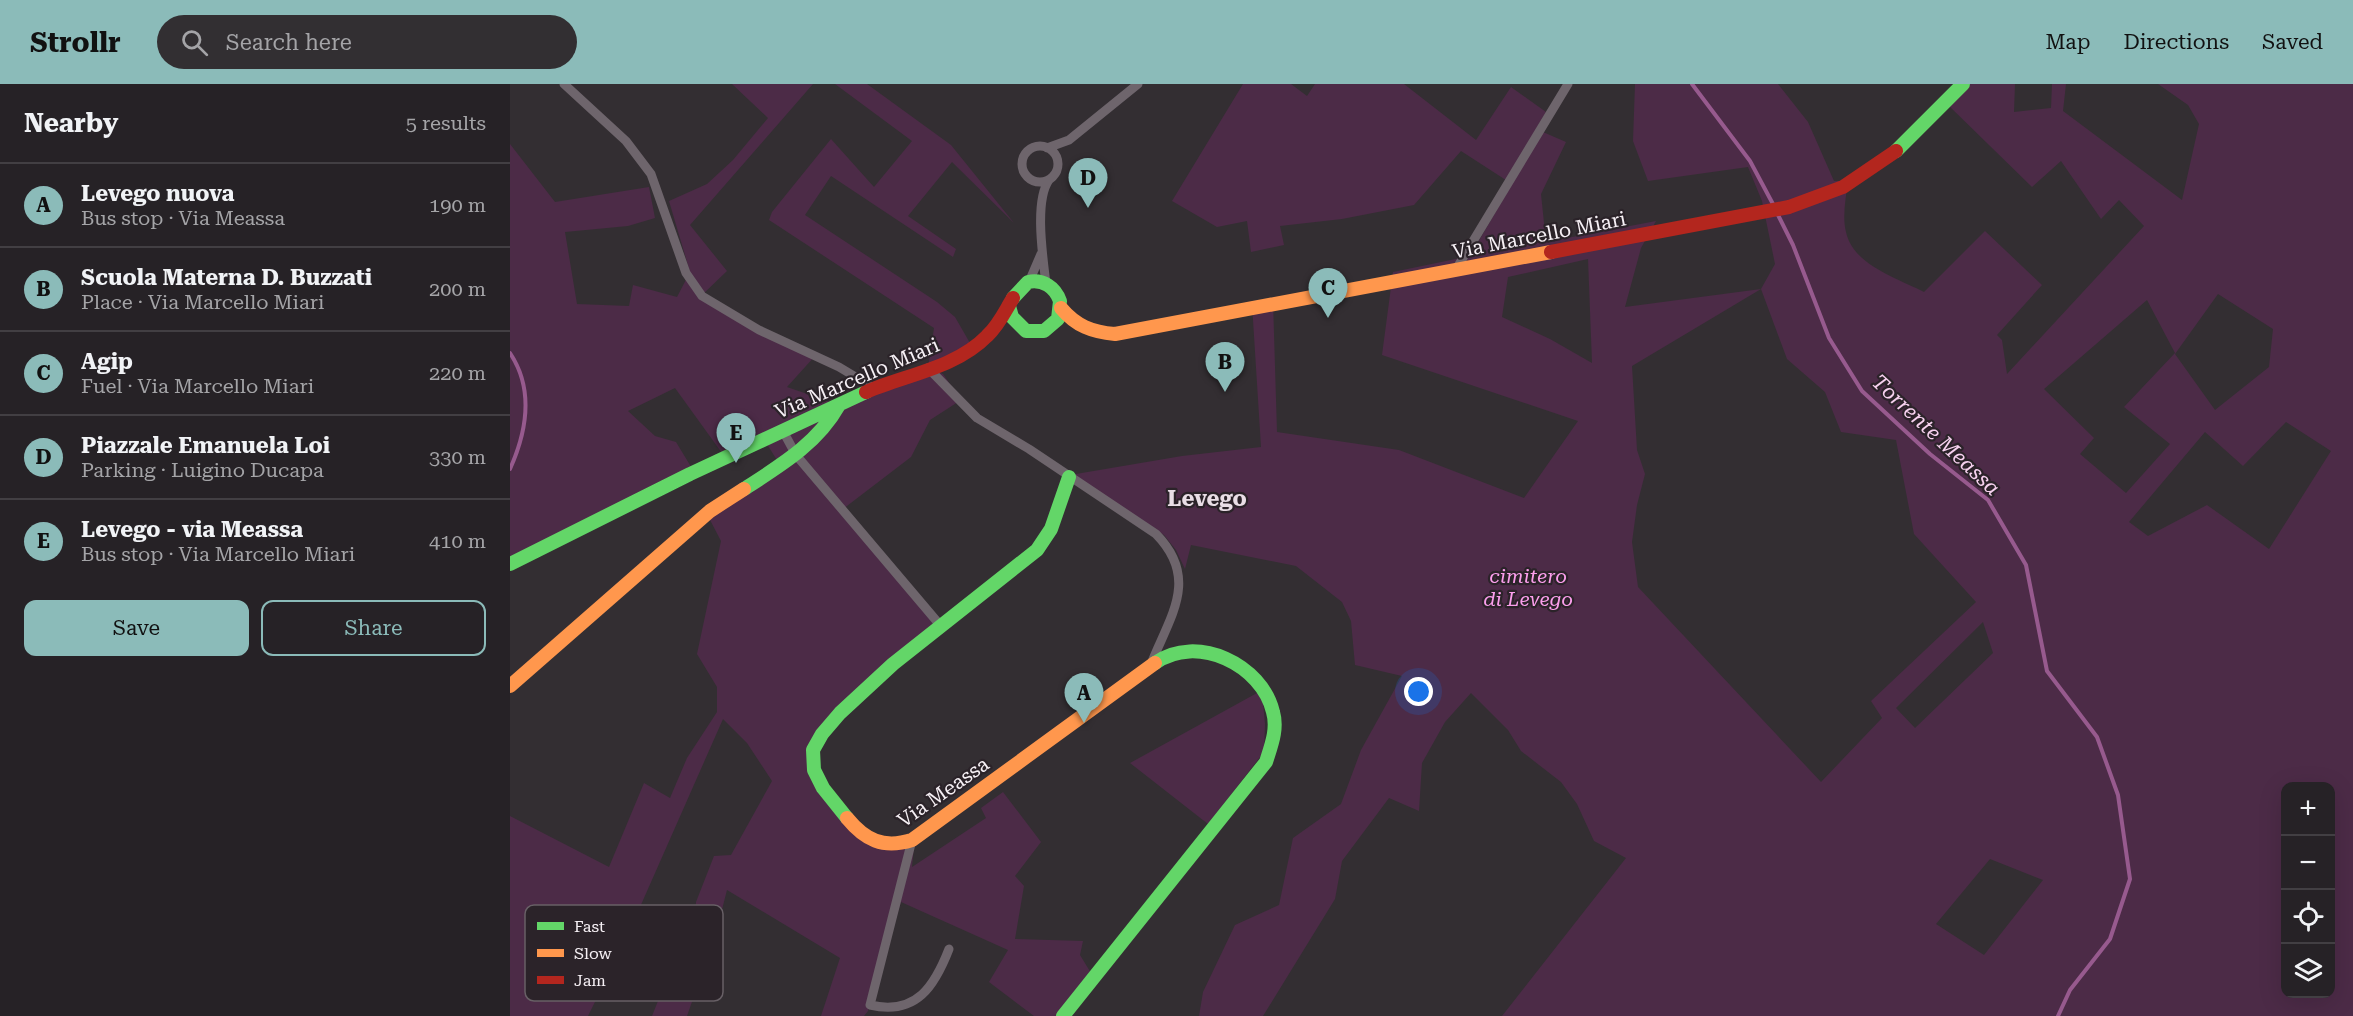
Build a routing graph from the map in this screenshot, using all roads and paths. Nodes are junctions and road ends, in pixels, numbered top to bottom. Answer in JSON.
{"nodes":[{"id":1,"x":564,"y":84,"type":"edge"},
{"id":2,"x":1138,"y":84,"type":"edge"},
{"id":3,"x":1568,"y":84,"type":"edge"},
{"id":4,"x":1963,"y":84,"type":"edge"},
{"id":5,"x":1047,"y":148,"type":"junction"},
{"id":6,"x":1034,"y":180,"type":"junction"},
{"id":7,"x":1049,"y":180,"type":"junction"},
{"id":8,"x":1042,"y":196,"type":"junction"},
{"id":9,"x":1042,"y":248,"type":"junction"},
{"id":10,"x":1455,"y":271,"type":"junction"},
{"id":11,"x":1029,"y":282,"type":"junction"},
{"id":12,"x":1046,"y":284,"type":"junction"},
{"id":13,"x":1009,"y":306,"type":"junction"},
{"id":14,"x":1061,"y":308,"type":"junction"},
{"id":15,"x":1016,"y":325,"type":"junction"},
{"id":16,"x":1051,"y":328,"type":"junction"},
{"id":17,"x":1082,"y":328,"type":"junction"},
{"id":18,"x":989,"y":335,"type":"junction"},
{"id":19,"x":928,"y":368,"type":"junction"},
{"id":20,"x":874,"y":388,"type":"junction"},
{"id":21,"x":839,"y":405,"type":"junction"},
{"id":22,"x":783,"y":431,"type":"junction"},
{"id":23,"x":795,"y":455,"type":"junction"},
{"id":24,"x":1069,"y":477,"type":"junction"},
{"id":25,"x":510,"y":564,"type":"edge"},
{"id":26,"x":940,"y":625,"type":"junction"},
{"id":27,"x":1150,"y":664,"type":"junction"},
{"id":28,"x":510,"y":686,"type":"edge"},
{"id":29,"x":912,"y":840,"type":"junction"},
{"id":30,"x":950,"y":949,"type":"dead end"},
{"id":31,"x":1063,"y":1016,"type":"edge"}],
"edges":[{"from":1,"to":20,"type":"street"},
{"from":2,"to":5,"type":"street"},
{"from":3,"to":10,"type":"street"},
{"from":4,"to":10,"type":"street","name":"Via Marcello Miari"},
{"from":5,"to":6,"type":"street"},
{"from":5,"to":7,"type":"street"},
{"from":6,"to":7,"type":"street"},
{"from":6,"to":8,"type":"street"},
{"from":7,"to":8,"type":"street"},
{"from":8,"to":9,"type":"street"},
{"from":9,"to":11,"type":"street"},
{"from":9,"to":12,"type":"street"},
{"from":10,"to":17,"type":"street","name":"Via Marcello Miari"},
{"from":11,"to":12,"type":"street"},
{"from":11,"to":13,"type":"street","name":"Via Marcello Miari"},
{"from":12,"to":14,"type":"street"},
{"from":13,"to":15,"type":"street"},
{"from":13,"to":18,"type":"street","name":"Via Marcello Miari"},
{"from":14,"to":16,"type":"street"},
{"from":14,"to":17,"type":"street"},
{"from":15,"to":16,"type":"street","name":"Via Marcello Miari"},
{"from":15,"to":18,"type":"street","name":"Via Marcello Miari"},
{"from":16,"to":17,"type":"street","name":"Via Marcello Miari"},
{"from":18,"to":19,"type":"street","name":"Via Marcello Miari"},
{"from":19,"to":20,"type":"street","name":"Via Marcello Miari"},
{"from":19,"to":24,"type":"street","name":"Via Meassa"},
{"from":20,"to":21,"type":"street","name":"Via Marcello Miari"},
{"from":21,"to":22,"type":"street","name":"Via Marcello Miari"},
{"from":21,"to":23,"type":"street"},
{"from":22,"to":23,"type":"street"},
{"from":22,"to":25,"type":"street","name":"Via Marcello Miari"},
{"from":23,"to":26,"type":"street"},
{"from":23,"to":28,"type":"street"},
{"from":24,"to":26,"type":"street","name":"Via Meassa"},
{"from":24,"to":27,"type":"street","name":"Via Meassa"},
{"from":26,"to":29,"type":"street","name":"Via Meassa"},
{"from":27,"to":29,"type":"street","name":"Via Meassa"},
{"from":27,"to":31,"type":"street","name":"Via Meassa"},
{"from":29,"to":30,"type":"street"}]}
